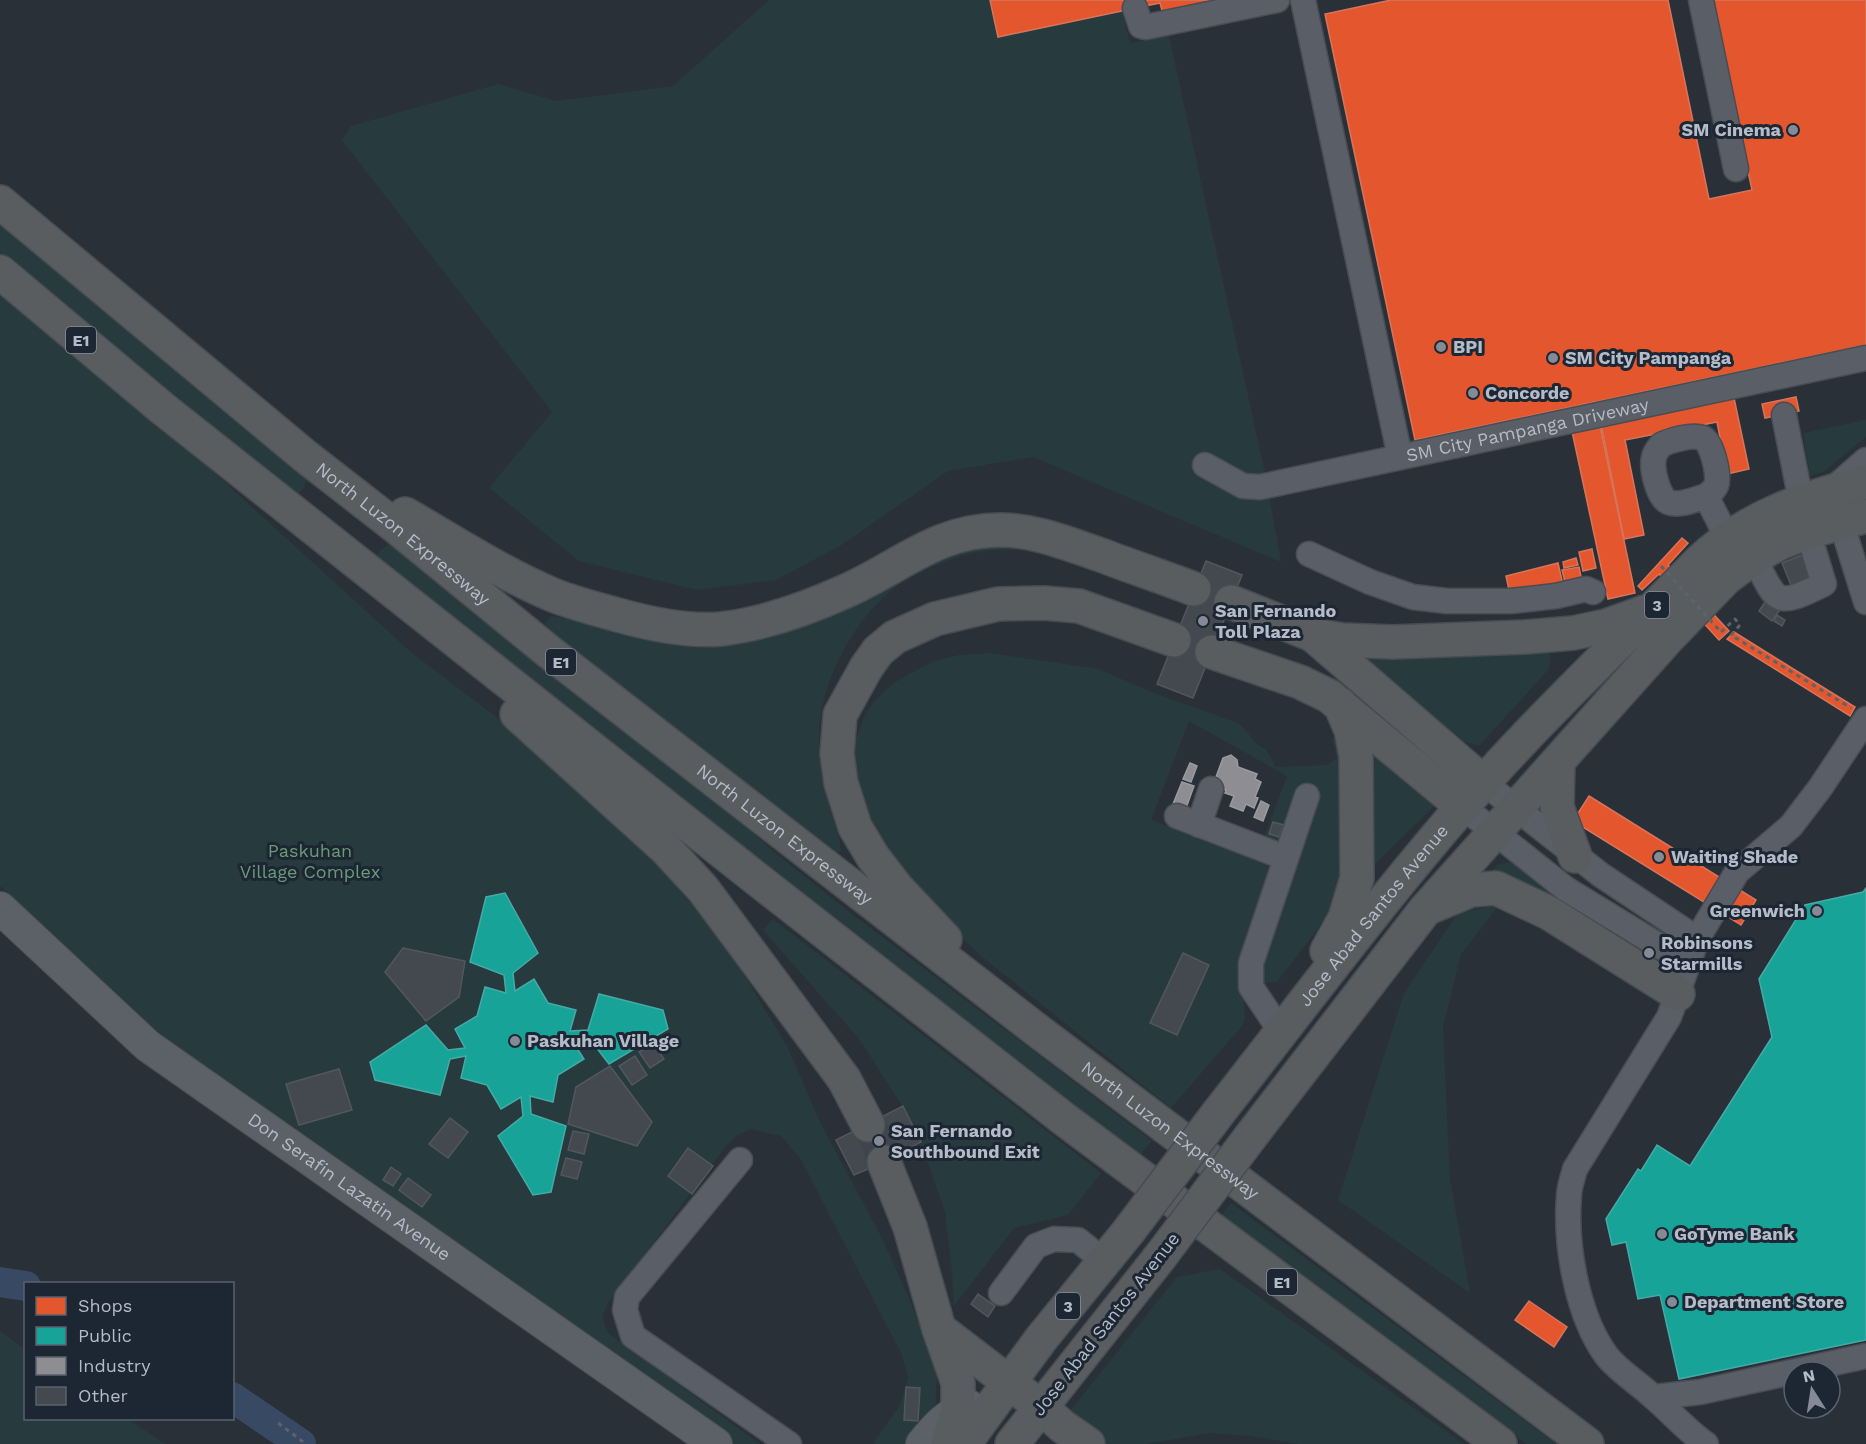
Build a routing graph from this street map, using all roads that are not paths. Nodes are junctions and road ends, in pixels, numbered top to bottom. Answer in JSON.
{"nodes":[{"id":1,"x":1277,"y":0,"type":"edge"},
{"id":2,"x":1303,"y":0,"type":"edge"},
{"id":3,"x":1701,"y":0,"type":"edge"},
{"id":4,"x":1135,"y":8,"type":"dead end"},
{"id":5,"x":1736,"y":169,"type":"dead end"},
{"id":6,"x":0,"y":202,"type":"edge"},
{"id":7,"x":0,"y":272,"type":"edge"},
{"id":8,"x":1866,"y":358,"type":"edge"},
{"id":9,"x":1781,"y":397,"type":"junction"},
{"id":10,"x":305,"y":456,"type":"junction"},
{"id":11,"x":1400,"y":457,"type":"junction"},
{"id":12,"x":1866,"y":460,"type":"edge"},
{"id":13,"x":1205,"y":465,"type":"dead end"},
{"id":14,"x":1866,"y":482,"type":"edge"},
{"id":15,"x":1706,"y":496,"type":"dead end"},
{"id":16,"x":1813,"y":508,"type":"junction"},
{"id":17,"x":302,"y":519,"type":"junction"},
{"id":18,"x":1854,"y":519,"type":"edge"},
{"id":19,"x":1727,"y":537,"type":"junction"},
{"id":20,"x":1309,"y":554,"type":"dead end"},
{"id":21,"x":1859,"y":554,"type":"edge"},
{"id":22,"x":1754,"y":556,"type":"junction"},
{"id":23,"x":1194,"y":589,"type":"dead end"},
{"id":24,"x":1593,"y":592,"type":"dead end"},
{"id":25,"x":1231,"y":602,"type":"dead end"},
{"id":26,"x":1866,"y":603,"type":"edge"},
{"id":27,"x":1654,"y":608,"type":"junction"},
{"id":28,"x":1313,"y":635,"type":"junction"},
{"id":29,"x":1174,"y":640,"type":"dead end"},
{"id":30,"x":1212,"y":652,"type":"dead end"},
{"id":31,"x":1340,"y":704,"type":"junction"},
{"id":32,"x":1862,"y":715,"type":"edge"},
{"id":33,"x":1557,"y":763,"type":"junction"},
{"id":34,"x":1211,"y":789,"type":"dead end"},
{"id":35,"x":1473,"y":795,"type":"junction"},
{"id":36,"x":1307,"y":796,"type":"dead end"},
{"id":37,"x":1516,"y":809,"type":"junction"},
{"id":38,"x":1177,"y":816,"type":"dead end"},
{"id":39,"x":1199,"y":825,"type":"junction"},
{"id":40,"x":1493,"y":833,"type":"junction"},
{"id":41,"x":1575,"y":856,"type":"junction"},
{"id":42,"x":1286,"y":858,"type":"junction"},
{"id":43,"x":0,"y":908,"type":"edge"},
{"id":44,"x":1425,"y":910,"type":"junction"},
{"id":45,"x":1697,"y":939,"type":"junction"},
{"id":46,"x":1684,"y":979,"type":"junction"},
{"id":47,"x":1038,"y":1031,"type":"junction"},
{"id":48,"x":1282,"y":1033,"type":"junction"},
{"id":49,"x":868,"y":1125,"type":"tunnel mouth"},
{"id":50,"x":740,"y":1160,"type":"dead end"},
{"id":51,"x":885,"y":1162,"type":"tunnel mouth"},
{"id":52,"x":1104,"y":1262,"type":"junction"},
{"id":53,"x":1001,"y":1293,"type":"dead end"},
{"id":54,"x":939,"y":1329,"type":"junction"},
{"id":55,"x":1866,"y":1356,"type":"edge"},
{"id":56,"x":1003,"y":1390,"type":"junction"},
{"id":57,"x":1654,"y":1397,"type":"junction"},
{"id":58,"x":1041,"y":1407,"type":"junction"},
{"id":59,"x":954,"y":1429,"type":"edge"},
{"id":60,"x":776,"y":1440,"type":"edge"},
{"id":61,"x":716,"y":1444,"type":"edge"},
{"id":62,"x":922,"y":1444,"type":"edge"},
{"id":63,"x":1012,"y":1444,"type":"edge"},
{"id":64,"x":1088,"y":1444,"type":"edge"},
{"id":65,"x":1500,"y":1444,"type":"edge"},
{"id":66,"x":1587,"y":1444,"type":"edge"},
{"id":67,"x":1706,"y":1444,"type":"edge"}],
"edges":[{"from":1,"to":4,"type":"street"},
{"from":2,"to":11,"type":"street","name":"SM City Pampanga Driveway"},
{"from":3,"to":5,"type":"street"},
{"from":6,"to":10,"type":"highway","name":"North Luzon Expressway","number":"E1"},
{"from":7,"to":17,"type":"highway","number":"E1"},
{"from":8,"to":9,"type":"street","name":"SM City Pampanga Driveway"},
{"from":9,"to":11,"type":"street","name":"SM City Pampanga Driveway"},
{"from":9,"to":16,"type":"street"},
{"from":10,"to":23,"type":"highway"},
{"from":10,"to":47,"type":"highway","name":"North Luzon Expressway","number":"E1"},
{"from":11,"to":13,"type":"street"},
{"from":12,"to":16,"type":"street"},
{"from":14,"to":16,"type":"highway","name":"Jose Abad Santos Avenue","number":"3"},
{"from":15,"to":19,"type":"street"},
{"from":16,"to":18,"type":"highway","name":"Jose Abad Santos Avenue","number":"3"},
{"from":16,"to":19,"type":"highway","name":"Jose Abad Santos Avenue","number":"3"},
{"from":16,"to":22,"type":"highway","name":"Jose Abad Santos Avenue","number":"3"},
{"from":16,"to":22,"type":"street"},
{"from":17,"to":49,"type":"highway"},
{"from":17,"to":65,"type":"highway","number":"E1"},
{"from":18,"to":21,"type":"street"},
{"from":19,"to":27,"type":"highway","name":"Jose Abad Santos Avenue","number":"3"},
{"from":20,"to":24,"type":"street"},
{"from":21,"to":26,"type":"street"},
{"from":22,"to":33,"type":"highway","name":"Jose Abad Santos Avenue","number":"3"},
{"from":25,"to":28,"type":"highway"},
{"from":27,"to":28,"type":"highway"},
{"from":27,"to":35,"type":"highway","name":"Jose Abad Santos Avenue","number":"3"},
{"from":28,"to":35,"type":"highway"},
{"from":29,"to":47,"type":"highway"},
{"from":30,"to":31,"type":"highway"},
{"from":31,"to":35,"type":"highway"},
{"from":31,"to":48,"type":"highway"},
{"from":32,"to":45,"type":"street"},
{"from":33,"to":37,"type":"highway","name":"Jose Abad Santos Avenue","number":"3"},
{"from":33,"to":41,"type":"highway"},
{"from":34,"to":39,"type":"street"},
{"from":35,"to":37,"type":"street"},
{"from":35,"to":40,"type":"street"},
{"from":35,"to":48,"type":"highway","name":"Jose Abad Santos Avenue","number":"3"},
{"from":36,"to":42,"type":"street"},
{"from":37,"to":40,"type":"highway","name":"Jose Abad Santos Avenue","number":"3"},
{"from":37,"to":41,"type":"street"},
{"from":38,"to":39,"type":"street"},
{"from":39,"to":42,"type":"street"},
{"from":40,"to":44,"type":"highway","name":"Jose Abad Santos Avenue","number":"3"},
{"from":40,"to":46,"type":"street"},
{"from":41,"to":45,"type":"street"},
{"from":42,"to":48,"type":"street"},
{"from":43,"to":61,"type":"main road","name":"Don Serafin Lazatin Avenue"},
{"from":44,"to":46,"type":"highway"},
{"from":44,"to":58,"type":"highway","name":"Jose Abad Santos Avenue","number":"3","bridge":true},
{"from":45,"to":46,"type":"street"},
{"from":46,"to":57,"type":"street"},
{"from":47,"to":66,"type":"highway","name":"North Luzon Expressway","number":"E1"},
{"from":48,"to":52,"type":"highway","name":"Jose Abad Santos Avenue","number":"3","bridge":true},
{"from":50,"to":60,"type":"street"},
{"from":51,"to":54,"type":"highway"},
{"from":52,"to":53,"type":"street"},
{"from":52,"to":56,"type":"highway","name":"Jose Abad Santos Avenue","number":"3"},
{"from":54,"to":56,"type":"highway"},
{"from":54,"to":59,"type":"highway"},
{"from":55,"to":57,"type":"street"},
{"from":56,"to":58,"type":"highway"},
{"from":56,"to":59,"type":"highway","name":"Jose Abad Santos Avenue","number":"3"},
{"from":57,"to":67,"type":"street"},
{"from":58,"to":63,"type":"highway","name":"Jose Abad Santos Avenue","number":"3"},
{"from":58,"to":64,"type":"highway"},
{"from":59,"to":62,"type":"main road"}]}
